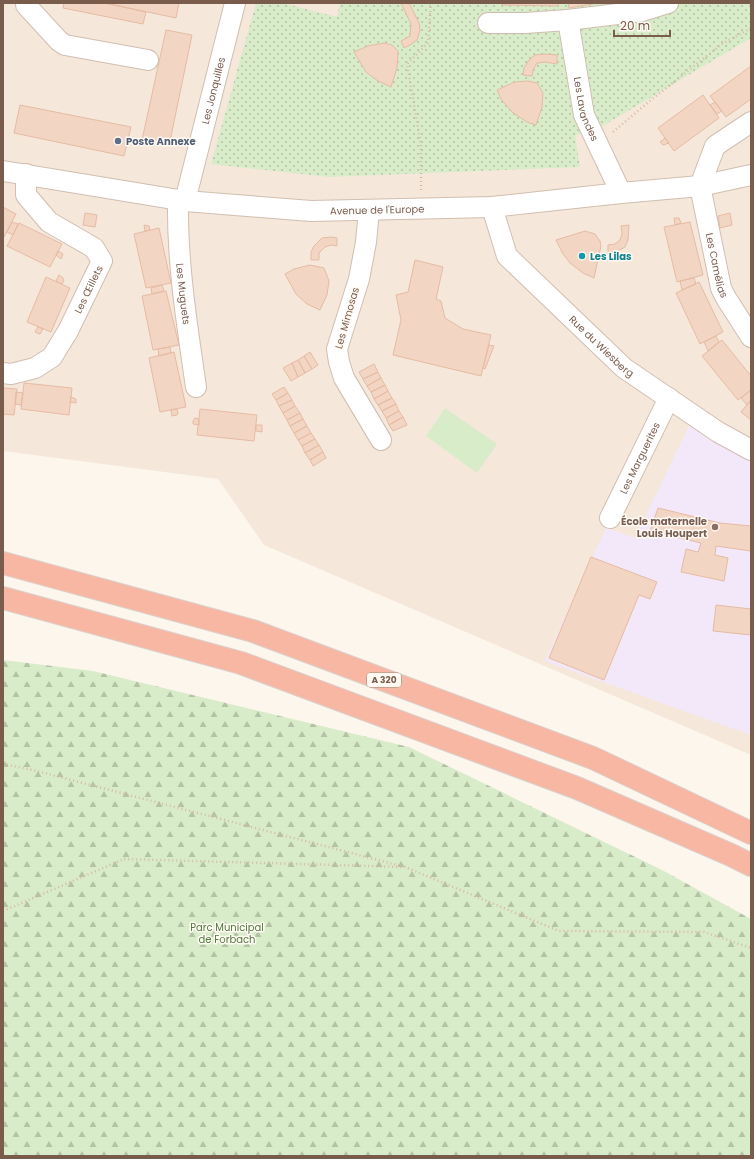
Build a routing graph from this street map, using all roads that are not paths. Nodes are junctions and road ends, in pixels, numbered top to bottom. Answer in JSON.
{"nodes":[{"id":1,"x":26,"y":3,"type":"edge"},
{"id":2,"x":235,"y":3,"type":"edge"},
{"id":3,"x":668,"y":3,"type":"edge"},
{"id":4,"x":568,"y":20,"type":"junction"},
{"id":5,"x":488,"y":23,"type":"dead end"},
{"id":6,"x":148,"y":60,"type":"dead end"},
{"id":7,"x":751,"y":122,"type":"edge"},
{"id":8,"x":3,"y":170,"type":"edge"},
{"id":9,"x":26,"y":174,"type":"junction"},
{"id":10,"x":751,"y":176,"type":"edge"},
{"id":11,"x":700,"y":186,"type":"junction"},
{"id":12,"x":621,"y":193,"type":"junction"},
{"id":13,"x":181,"y":200,"type":"junction"},
{"id":14,"x":492,"y":207,"type":"junction"},
{"id":15,"x":369,"y":210,"type":"junction"},
{"id":16,"x":751,"y":337,"type":"edge"},
{"id":17,"x":3,"y":373,"type":"edge"},
{"id":18,"x":196,"y":387,"type":"dead end"},
{"id":19,"x":668,"y":398,"type":"junction"},
{"id":20,"x":381,"y":440,"type":"dead end"},
{"id":21,"x":751,"y":450,"type":"edge"},
{"id":22,"x":610,"y":518,"type":"dead end"},
{"id":23,"x":3,"y":563,"type":"edge"},
{"id":24,"x":3,"y":598,"type":"edge"},
{"id":25,"x":751,"y":833,"type":"edge"},
{"id":26,"x":751,"y":865,"type":"edge"}],
"edges":[{"from":1,"to":6,"type":"street"},
{"from":2,"to":13,"type":"street","name":"Les Jonquilles"},
{"from":3,"to":4,"type":"street"},
{"from":4,"to":5,"type":"street"},
{"from":4,"to":12,"type":"street","name":"Les Lavandes"},
{"from":7,"to":11,"type":"street"},
{"from":8,"to":9,"type":"street","name":"Avenue de l'Europe"},
{"from":9,"to":13,"type":"street","name":"Avenue de l'Europe"},
{"from":9,"to":17,"type":"street","name":"Les Œillets"},
{"from":10,"to":11,"type":"street","name":"Avenue de l'Europe"},
{"from":11,"to":12,"type":"street","name":"Avenue de l'Europe"},
{"from":11,"to":16,"type":"street","name":"Les Camélias"},
{"from":12,"to":14,"type":"street","name":"Avenue de l'Europe"},
{"from":13,"to":15,"type":"street","name":"Avenue de l'Europe"},
{"from":13,"to":18,"type":"street","name":"Les Muguets"},
{"from":14,"to":15,"type":"street","name":"Avenue de l'Europe"},
{"from":14,"to":19,"type":"street","name":"Rue du Wiesberg"},
{"from":15,"to":20,"type":"street","name":"Les Mimosas"},
{"from":19,"to":21,"type":"street","name":"Rue du Wiesberg"},
{"from":19,"to":22,"type":"street","name":"Les Marguerites"},
{"from":23,"to":25,"type":"highway","number":"A 320"},
{"from":24,"to":26,"type":"highway"}]}
